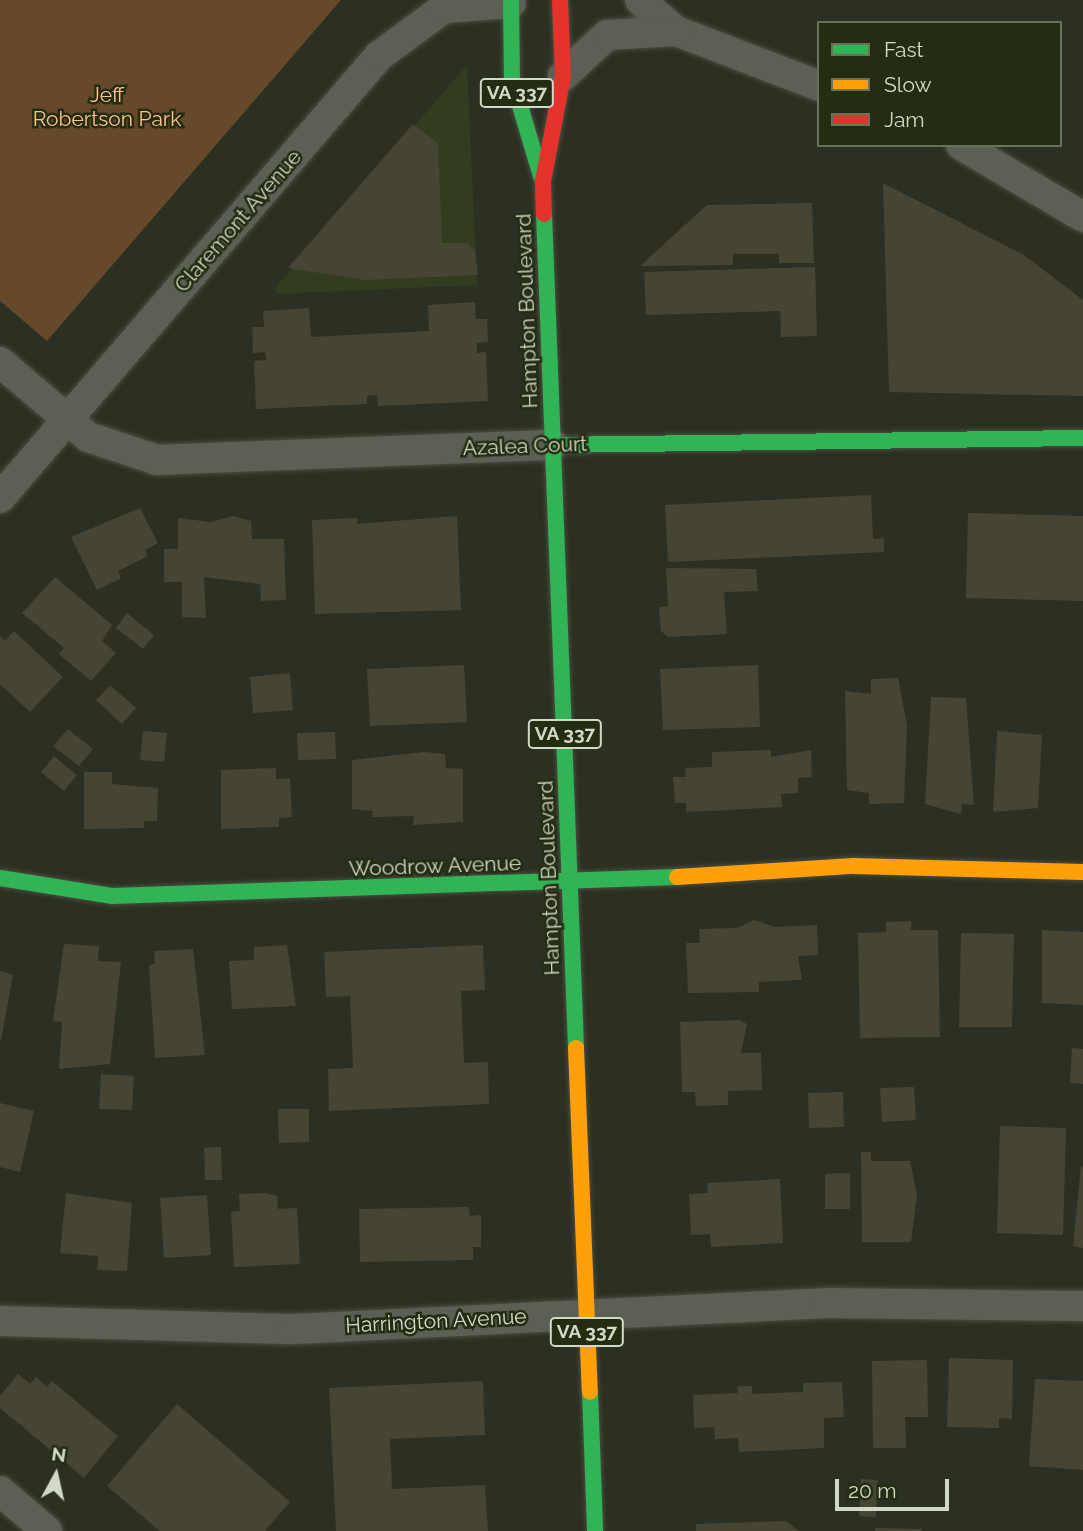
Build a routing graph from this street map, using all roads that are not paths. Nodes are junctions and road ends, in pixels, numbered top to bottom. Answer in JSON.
{"nodes":[{"id":1,"x":560,"y":0,"type":"edge"},
{"id":2,"x":640,"y":0,"type":"edge"},
{"id":3,"x":511,"y":1,"type":"edge"},
{"id":4,"x":676,"y":31,"type":"junction"},
{"id":5,"x":563,"y":76,"type":"junction"},
{"id":6,"x":817,"y":85,"type":"edge"},
{"id":7,"x":964,"y":147,"type":"edge"},
{"id":8,"x":543,"y":181,"type":"junction"},
{"id":9,"x":1083,"y":218,"type":"edge"},
{"id":10,"x":0,"y":362,"type":"edge"},
{"id":11,"x":67,"y":420,"type":"junction"},
{"id":12,"x":1083,"y":438,"type":"edge"},
{"id":13,"x":553,"y":445,"type":"junction"},
{"id":14,"x":0,"y":498,"type":"edge"},
{"id":15,"x":1083,"y":872,"type":"edge"},
{"id":16,"x":0,"y":878,"type":"edge"},
{"id":17,"x":570,"y":883,"type":"junction"},
{"id":18,"x":1083,"y":1306,"type":"edge"},
{"id":19,"x":586,"y":1313,"type":"junction"},
{"id":20,"x":0,"y":1321,"type":"edge"},
{"id":21,"x":0,"y":1491,"type":"edge"},
{"id":22,"x":47,"y":1531,"type":"edge"},
{"id":23,"x":594,"y":1531,"type":"edge"}],
"edges":[{"from":1,"to":5,"type":"main road","name":"Hampton Boulevard","number":"VA 337"},
{"from":2,"to":4,"type":"street"},
{"from":3,"to":8,"type":"main road","name":"Hampton Boulevard","number":"VA 337"},
{"from":3,"to":11,"type":"street","name":"Claremont Avenue"},
{"from":4,"to":5,"type":"street"},
{"from":4,"to":6,"type":"street"},
{"from":5,"to":8,"type":"main road","name":"Hampton Boulevard","number":"VA 337"},
{"from":7,"to":9,"type":"street"},
{"from":8,"to":13,"type":"main road","name":"Hampton Boulevard","number":"VA 337"},
{"from":10,"to":11,"type":"street","name":"Azalea Court"},
{"from":11,"to":13,"type":"street","name":"Azalea Court"},
{"from":11,"to":14,"type":"street","name":"Claremont Avenue"},
{"from":12,"to":13,"type":"main road","name":"Azalea Court"},
{"from":13,"to":17,"type":"main road","name":"Hampton Boulevard","number":"VA 337"},
{"from":15,"to":17,"type":"main road","name":"Woodrow Avenue"},
{"from":16,"to":17,"type":"main road","name":"Woodrow Avenue"},
{"from":17,"to":19,"type":"main road","name":"Hampton Boulevard","number":"VA 337"},
{"from":18,"to":19,"type":"street","name":"Harrington Avenue"},
{"from":19,"to":20,"type":"street","name":"Harrington Avenue"},
{"from":19,"to":23,"type":"main road","name":"Hampton Boulevard","number":"VA 337"},
{"from":21,"to":22,"type":"street"}]}
